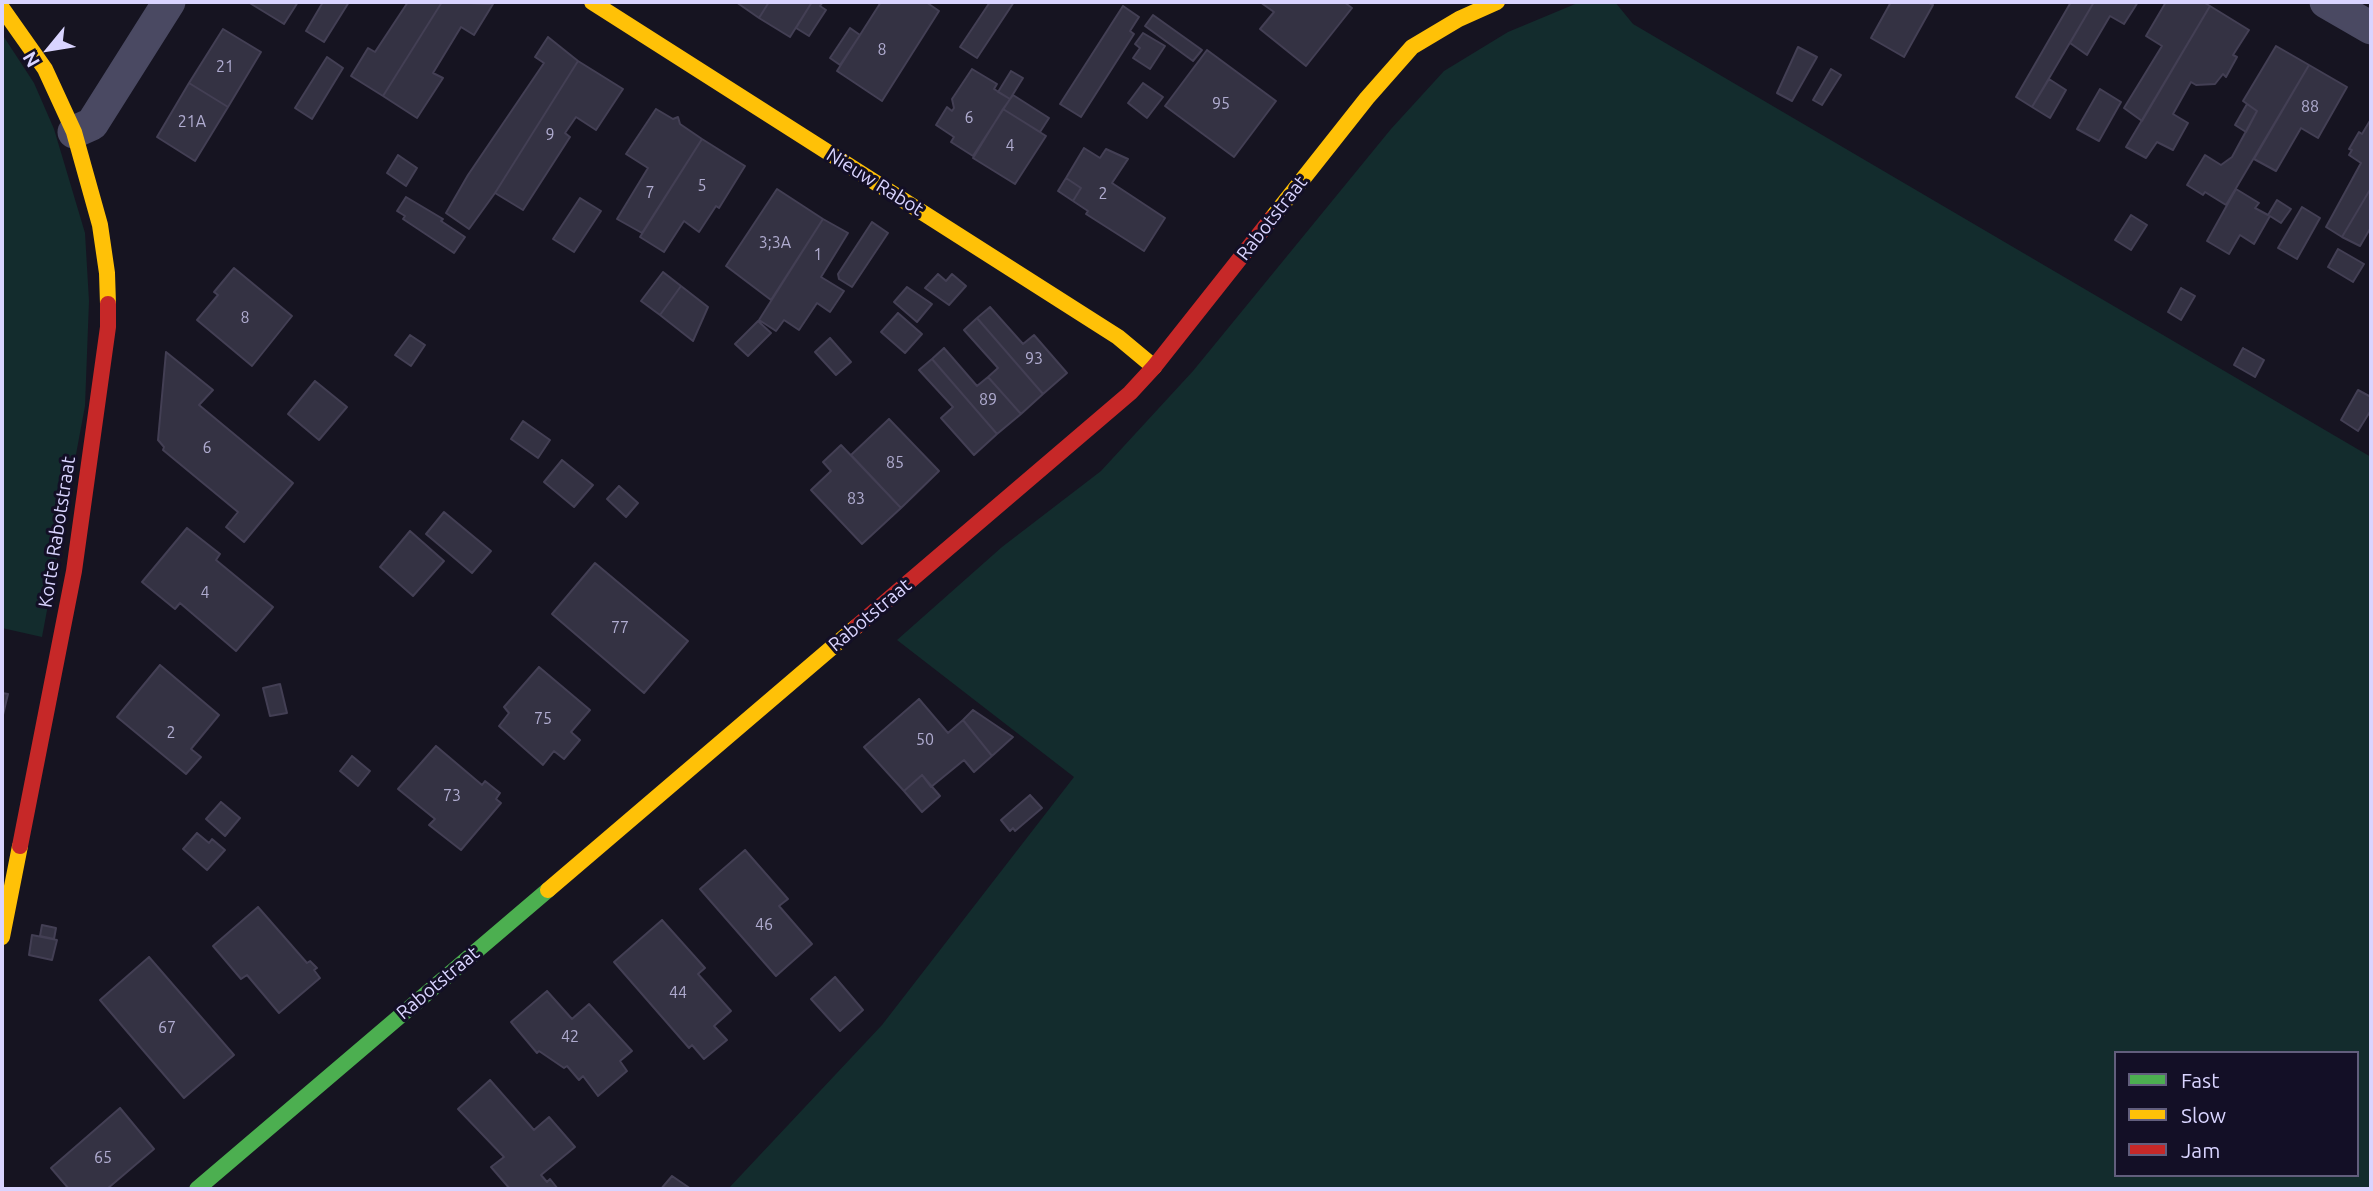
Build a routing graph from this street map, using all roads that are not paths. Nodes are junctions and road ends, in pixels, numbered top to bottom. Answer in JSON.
{"nodes":[{"id":1,"x":169,"y":2,"type":"edge"},
{"id":2,"x":592,"y":2,"type":"edge"},
{"id":3,"x":1497,"y":2,"type":"edge"},
{"id":4,"x":2326,"y":2,"type":"edge"},
{"id":5,"x":2,"y":8,"type":"edge"},
{"id":6,"x":2371,"y":28,"type":"edge"},
{"id":7,"x":74,"y":132,"type":"junction"},
{"id":8,"x":1154,"y":367,"type":"junction"},
{"id":9,"x":2,"y":937,"type":"edge"},
{"id":10,"x":197,"y":1189,"type":"edge"}],
"edges":[{"from":1,"to":7,"type":"street"},
{"from":2,"to":8,"type":"street","name":"Nieuw Rabot"},
{"from":3,"to":8,"type":"street","name":"Rabotstraat"},
{"from":4,"to":6,"type":"street"},
{"from":5,"to":7,"type":"street"},
{"from":7,"to":9,"type":"street","name":"Korte Rabotstraat"},
{"from":8,"to":10,"type":"street","name":"Rabotstraat"}]}
